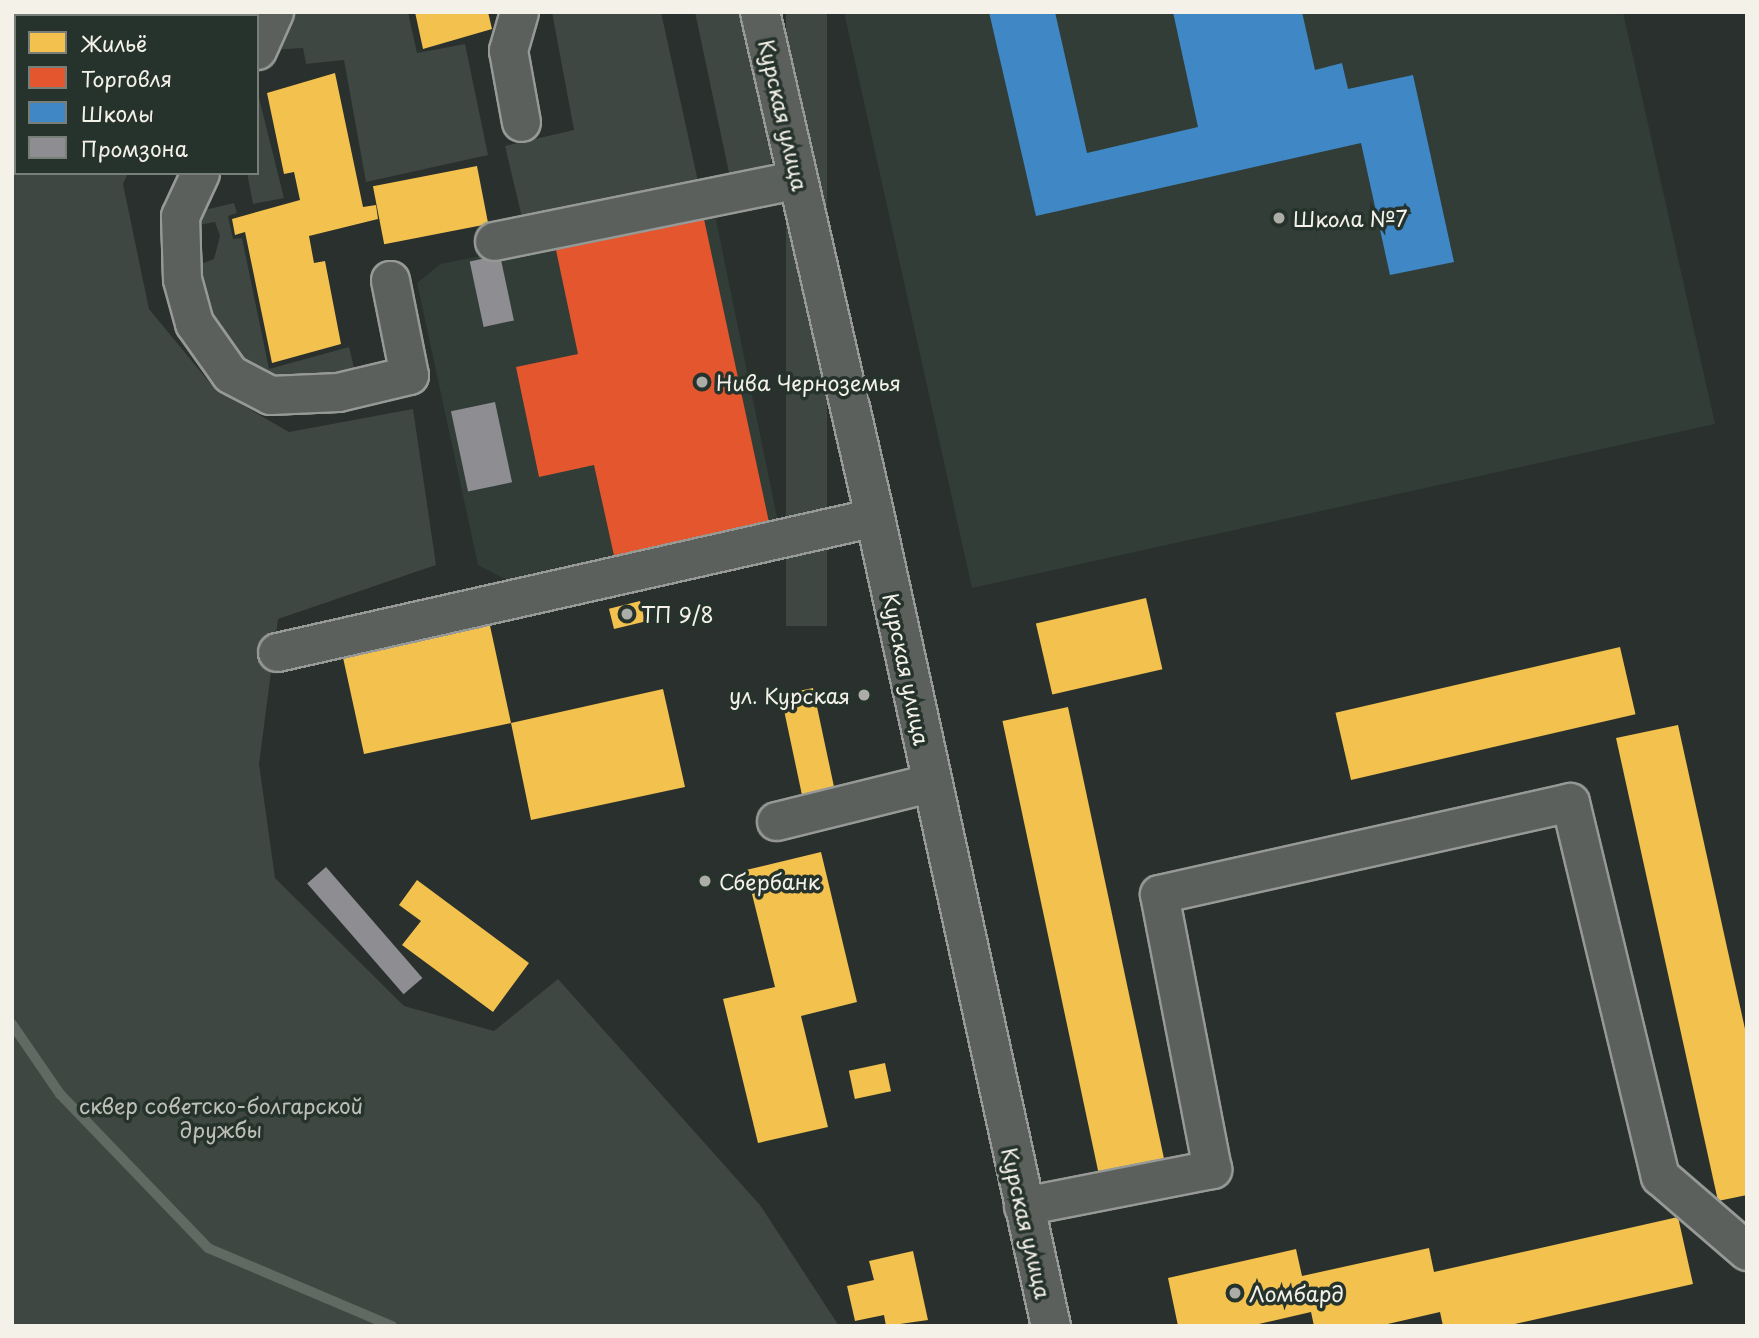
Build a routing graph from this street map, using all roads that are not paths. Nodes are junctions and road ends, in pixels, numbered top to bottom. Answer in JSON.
{"nodes":[{"id":1,"x":274,"y":12,"type":"edge"},
{"id":2,"x":519,"y":12,"type":"edge"},
{"id":3,"x":760,"y":12,"type":"edge"},
{"id":4,"x":259,"y":46,"type":"edge"},
{"id":5,"x":521,"y":122,"type":"dead end"},
{"id":6,"x":200,"y":175,"type":"edge"},
{"id":7,"x":798,"y":178,"type":"junction"},
{"id":8,"x":494,"y":241,"type":"dead end"},
{"id":9,"x":390,"y":280,"type":"dead end"},
{"id":10,"x":875,"y":517,"type":"junction"},
{"id":11,"x":277,"y":652,"type":"dead end"},
{"id":12,"x":930,"y":783,"type":"junction"},
{"id":13,"x":776,"y":821,"type":"dead end"},
{"id":14,"x":1023,"y":1206,"type":"junction"},
{"id":15,"x":1747,"y":1251,"type":"edge"},
{"id":16,"x":1051,"y":1326,"type":"edge"}],
"edges":[{"from":1,"to":4,"type":"street"},
{"from":2,"to":5,"type":"street"},
{"from":3,"to":7,"type":"main road","name":"Курская улица"},
{"from":6,"to":9,"type":"street"},
{"from":7,"to":8,"type":"street"},
{"from":7,"to":10,"type":"main road","name":"Курская улица"},
{"from":10,"to":11,"type":"street"},
{"from":10,"to":12,"type":"main road","name":"Курская улица"},
{"from":12,"to":13,"type":"street"},
{"from":12,"to":14,"type":"main road","name":"Курская улица"},
{"from":14,"to":15,"type":"street"},
{"from":14,"to":16,"type":"main road","name":"Курская улица"}]}
